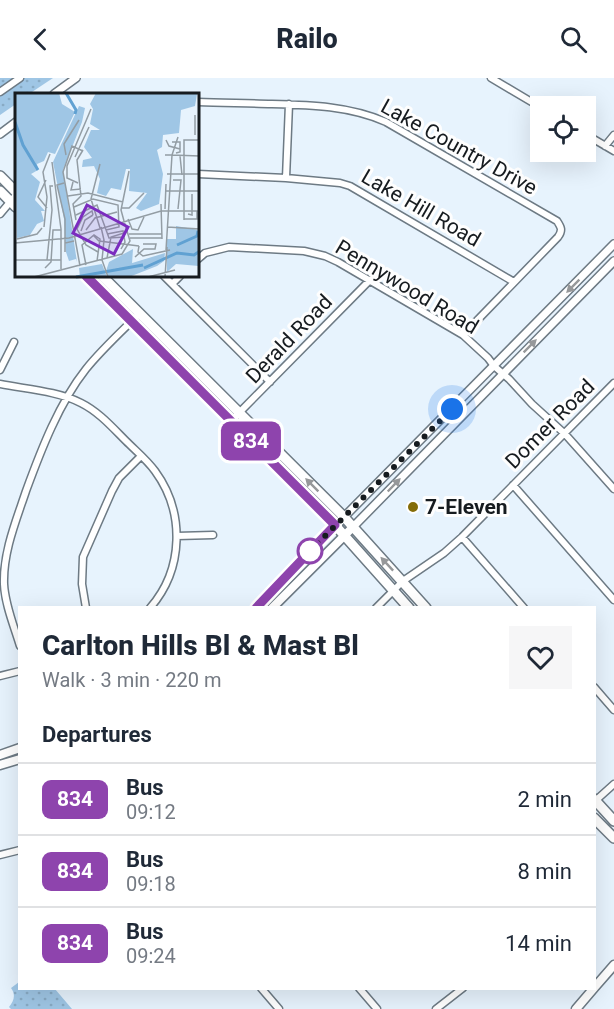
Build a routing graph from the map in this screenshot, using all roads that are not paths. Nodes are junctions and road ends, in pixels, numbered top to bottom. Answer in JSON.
{"nodes":[{"id":1,"x":20,"y":78,"type":"edge"},
{"id":2,"x":76,"y":78,"type":"edge"},
{"id":3,"x":491,"y":78,"type":"edge"},
{"id":4,"x":0,"y":92,"type":"edge"},
{"id":5,"x":55,"y":93,"type":"edge"},
{"id":6,"x":530,"y":101,"type":"edge"},
{"id":7,"x":200,"y":102,"type":"edge"},
{"id":8,"x":289,"y":104,"type":"junction"},
{"id":9,"x":15,"y":123,"type":"edge"},
{"id":10,"x":0,"y":134,"type":"edge"},
{"id":11,"x":614,"y":135,"type":"edge"},
{"id":12,"x":596,"y":141,"type":"edge"},
{"id":13,"x":605,"y":146,"type":"junction"},
{"id":14,"x":614,"y":151,"type":"edge"},
{"id":15,"x":200,"y":174,"type":"edge"},
{"id":16,"x":0,"y":176,"type":"edge"},
{"id":17,"x":286,"y":178,"type":"junction"},
{"id":18,"x":0,"y":191,"type":"edge"},
{"id":19,"x":15,"y":199,"type":"edge"},
{"id":20,"x":0,"y":214,"type":"edge"},
{"id":21,"x":614,"y":244,"type":"edge"},
{"id":22,"x":200,"y":258,"type":"edge"},
{"id":23,"x":614,"y":261,"type":"edge"},
{"id":24,"x":88,"y":278,"type":"edge"},
{"id":25,"x":104,"y":278,"type":"edge"},
{"id":26,"x":166,"y":278,"type":"edge"},
{"id":27,"x":178,"y":278,"type":"edge"},
{"id":28,"x":370,"y":280,"type":"junction"},
{"id":29,"x":514,"y":282,"type":"junction"},
{"id":30,"x":172,"y":284,"type":"junction"},
{"id":31,"x":140,"y":313,"type":"junction"},
{"id":32,"x":132,"y":321,"type":"junction"},
{"id":33,"x":463,"y":335,"type":"junction"},
{"id":34,"x":14,"y":342,"type":"dead end"},
{"id":35,"x":494,"y":366,"type":"junction"},
{"id":36,"x":0,"y":370,"type":"edge"},
{"id":37,"x":502,"y":374,"type":"junction"},
{"id":38,"x":270,"y":382,"type":"junction"},
{"id":39,"x":614,"y":382,"type":"edge"},
{"id":40,"x":0,"y":384,"type":"edge"},
{"id":41,"x":67,"y":397,"type":"junction"},
{"id":42,"x":239,"y":413,"type":"junction"},
{"id":43,"x":231,"y":421,"type":"junction"},
{"id":44,"x":565,"y":434,"type":"junction"},
{"id":45,"x":141,"y":456,"type":"junction"},
{"id":46,"x":513,"y":485,"type":"junction"},
{"id":47,"x":614,"y":489,"type":"edge"},
{"id":48,"x":344,"y":517,"type":"junction"},
{"id":49,"x":335,"y":525,"type":"junction"},
{"id":50,"x":353,"y":527,"type":"junction"},
{"id":51,"x":213,"y":535,"type":"dead end"},
{"id":52,"x":344,"y":536,"type":"junction"},
{"id":53,"x":177,"y":537,"type":"junction"},
{"id":54,"x":462,"y":537,"type":"junction"},
{"id":55,"x":403,"y":581,"type":"junction"},
{"id":56,"x":394,"y":590,"type":"junction"},
{"id":57,"x":614,"y":600,"type":"edge"},
{"id":58,"x":86,"y":606,"type":"edge"},
{"id":59,"x":151,"y":606,"type":"edge"},
{"id":60,"x":258,"y":606,"type":"edge"},
{"id":61,"x":274,"y":606,"type":"edge"},
{"id":62,"x":378,"y":606,"type":"edge"},
{"id":63,"x":407,"y":606,"type":"edge"},
{"id":64,"x":424,"y":606,"type":"edge"},
{"id":65,"x":522,"y":606,"type":"edge"},
{"id":66,"x":18,"y":639,"type":"edge"},
{"id":67,"x":18,"y":671,"type":"edge"},
{"id":68,"x":0,"y":676,"type":"edge"},
{"id":69,"x":596,"y":689,"type":"edge"},
{"id":70,"x":614,"y":710,"type":"edge"},
{"id":71,"x":18,"y":749,"type":"edge"},
{"id":72,"x":0,"y":755,"type":"edge"},
{"id":73,"x":18,"y":760,"type":"edge"},
{"id":74,"x":0,"y":765,"type":"edge"},
{"id":75,"x":614,"y":784,"type":"edge"},
{"id":76,"x":596,"y":798,"type":"edge"},
{"id":77,"x":596,"y":802,"type":"edge"},
{"id":78,"x":596,"y":820,"type":"edge"},
{"id":79,"x":614,"y":821,"type":"edge"},
{"id":80,"x":614,"y":838,"type":"edge"},
{"id":81,"x":18,"y":850,"type":"edge"},
{"id":82,"x":0,"y":855,"type":"edge"},
{"id":83,"x":614,"y":965,"type":"edge"},
{"id":84,"x":596,"y":986,"type":"edge"},
{"id":85,"x":263,"y":990,"type":"edge"},
{"id":86,"x":361,"y":990,"type":"edge"},
{"id":87,"x":460,"y":990,"type":"edge"},
{"id":88,"x":592,"y":990,"type":"edge"},
{"id":89,"x":279,"y":1009,"type":"edge"},
{"id":90,"x":377,"y":1009,"type":"edge"},
{"id":91,"x":436,"y":1009,"type":"edge"},
{"id":92,"x":576,"y":1009,"type":"edge"}],
"edges":[{"from":1,"to":4,"type":"street"},
{"from":2,"to":5,"type":"street"},
{"from":3,"to":6,"type":"street"},
{"from":7,"to":8,"type":"street","name":"Lake Country Drive"},
{"from":8,"to":17,"type":"street"},
{"from":8,"to":29,"type":"street","name":"Lake Country Drive"},
{"from":9,"to":10,"type":"street"},
{"from":11,"to":13,"type":"street"},
{"from":12,"to":13,"type":"street"},
{"from":13,"to":14,"type":"street"},
{"from":15,"to":17,"type":"street","name":"Lake Hill Road"},
{"from":16,"to":19,"type":"main road"},
{"from":17,"to":29,"type":"street","name":"Lake Hill Road"},
{"from":18,"to":19,"type":"main road"},
{"from":19,"to":20,"type":"street"},
{"from":21,"to":35,"type":"street","one_way":true},
{"from":22,"to":28,"type":"street","name":"Pennywood Road"},
{"from":37,"to":23,"type":"street","one_way":true},
{"from":24,"to":32,"type":"main road"},
{"from":25,"to":31,"type":"main road"},
{"from":26,"to":30,"type":"street"},
{"from":27,"to":30,"type":"street"},
{"from":28,"to":33,"type":"street","name":"Pennywood Road"},
{"from":28,"to":38,"type":"street","name":"Derald Road"},
{"from":29,"to":33,"type":"street"},
{"from":30,"to":38,"type":"street"},
{"from":31,"to":32,"type":"street"},
{"from":31,"to":42,"type":"main road"},
{"from":32,"to":41,"type":"street"},
{"from":32,"to":43,"type":"main road"},
{"from":33,"to":35,"type":"street","name":"Pennywood Road"},
{"from":34,"to":36,"type":"street"},
{"from":35,"to":37,"type":"street","name":"Pennywood Road"},
{"from":35,"to":48,"type":"street"},
{"from":37,"to":44,"type":"street","name":"Pennywood Road"},
{"from":50,"to":37,"type":"street","one_way":true},
{"from":38,"to":42,"type":"street","name":"Derald Road"},
{"from":39,"to":44,"type":"street","name":"Domer Road"},
{"from":40,"to":41,"type":"street"},
{"from":41,"to":45,"type":"street"},
{"from":41,"to":66,"type":"street"},
{"from":42,"to":43,"type":"street","name":"Derald Road"},
{"from":48,"to":42,"type":"main road","one_way":true},
{"from":43,"to":49,"type":"main road"},
{"from":44,"to":46,"type":"street","name":"Domer Road"},
{"from":44,"to":47,"type":"street","name":"Pennywood Road"},
{"from":45,"to":53,"type":"street"},
{"from":45,"to":58,"type":"street"},
{"from":46,"to":54,"type":"street","name":"Domer Road"},
{"from":46,"to":57,"type":"street"},
{"from":48,"to":49,"type":"main road"},
{"from":48,"to":50,"type":"main road"},
{"from":49,"to":52,"type":"main road"},
{"from":49,"to":60,"type":"main road"},
{"from":50,"to":52,"type":"main road"},
{"from":55,"to":50,"type":"main road","one_way":true},
{"from":51,"to":53,"type":"street"},
{"from":52,"to":56,"type":"main road"},
{"from":52,"to":61,"type":"main road"},
{"from":53,"to":59,"type":"street"},
{"from":54,"to":55,"type":"street","name":"Domer Road"},
{"from":54,"to":65,"type":"street"},
{"from":55,"to":56,"type":"street","name":"Domer Road"},
{"from":55,"to":64,"type":"main road"},
{"from":56,"to":62,"type":"street","name":"Domer Road"},
{"from":56,"to":63,"type":"main road"},
{"from":67,"to":68,"type":"street"},
{"from":69,"to":70,"type":"street"},
{"from":71,"to":72,"type":"main road"},
{"from":73,"to":74,"type":"main road"},
{"from":75,"to":76,"type":"street"},
{"from":77,"to":79,"type":"main road"},
{"from":78,"to":80,"type":"main road"},
{"from":81,"to":82,"type":"street"},
{"from":83,"to":84,"type":"main road"},
{"from":85,"to":89,"type":"street"},
{"from":86,"to":90,"type":"street"},
{"from":87,"to":91,"type":"street"},
{"from":88,"to":92,"type":"main road"}]}
